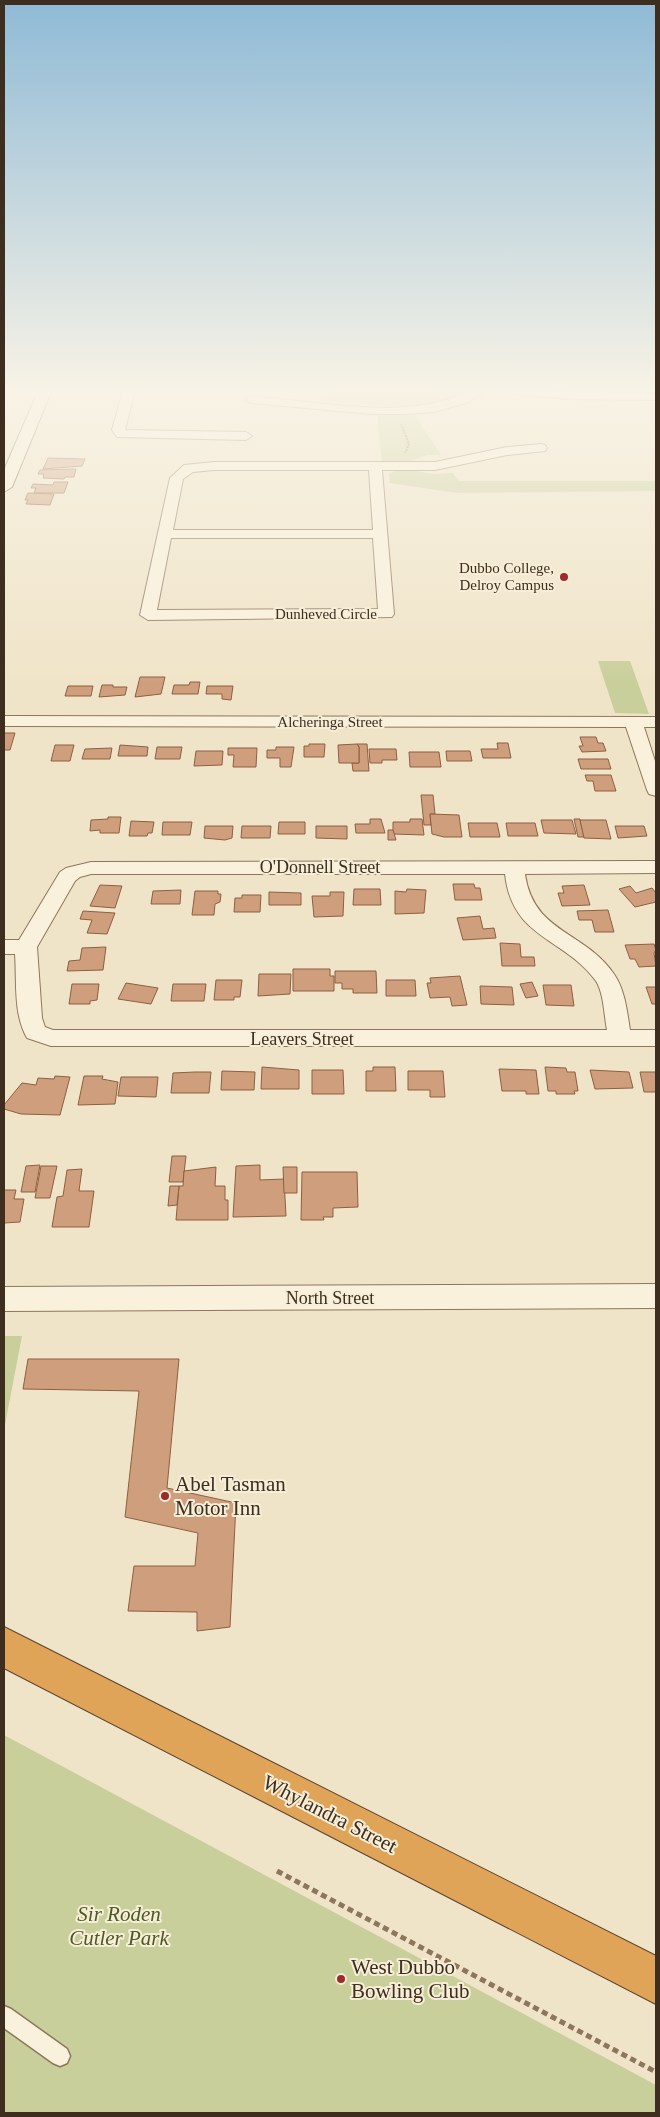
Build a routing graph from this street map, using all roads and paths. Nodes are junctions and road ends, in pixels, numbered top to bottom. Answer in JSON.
{"nodes":[{"id":1,"x":175,"y":486,"type":"edge"},
{"id":2,"x":376,"y":486,"type":"edge"},
{"id":3,"x":164,"y":534,"type":"junction"},
{"id":4,"x":380,"y":534,"type":"junction"},
{"id":5,"x":4,"y":722,"type":"edge"},
{"id":6,"x":633,"y":722,"type":"junction"},
{"id":7,"x":656,"y":722,"type":"edge"},
{"id":8,"x":656,"y":790,"type":"edge"},
{"id":9,"x":656,"y":867,"type":"edge"},
{"id":10,"x":514,"y":868,"type":"junction"},
{"id":11,"x":15,"y":947,"type":"edge"},
{"id":12,"x":620,"y":1038,"type":"junction"},
{"id":13,"x":656,"y":1038,"type":"edge"},
{"id":14,"x":656,"y":1296,"type":"edge"},
{"id":15,"x":4,"y":1299,"type":"edge"},
{"id":16,"x":4,"y":1647,"type":"edge"},
{"id":17,"x":277,"y":1871,"type":"dead end"},
{"id":18,"x":656,"y":1981,"type":"edge"},
{"id":19,"x":4,"y":2016,"type":"edge"},
{"id":20,"x":60,"y":2056,"type":"dead end"},
{"id":21,"x":656,"y":2072,"type":"edge"}],
"edges":[{"from":1,"to":3,"type":"street","name":"Dunheved Circle"},
{"from":2,"to":4,"type":"street","name":"Dunheved Circle"},
{"from":3,"to":4,"type":"street"},
{"from":3,"to":4,"type":"street","name":"Dunheved Circle"},
{"from":5,"to":6,"type":"street","name":"Alcheringa Street"},
{"from":6,"to":7,"type":"street","name":"Alcheringa Street"},
{"from":6,"to":8,"type":"street"},
{"from":9,"to":10,"type":"street","name":"O'Donnell Street"},
{"from":10,"to":11,"type":"street","name":"O'Donnell Street"},
{"from":10,"to":12,"type":"street"},
{"from":11,"to":12,"type":"street","name":"Leavers Street"},
{"from":12,"to":13,"type":"street","name":"Leavers Street"},
{"from":14,"to":15,"type":"street","name":"North Street"},
{"from":16,"to":18,"type":"highway","name":"Whylandra Street"},
{"from":17,"to":21,"type":"path"},
{"from":19,"to":20,"type":"lane"}]}
